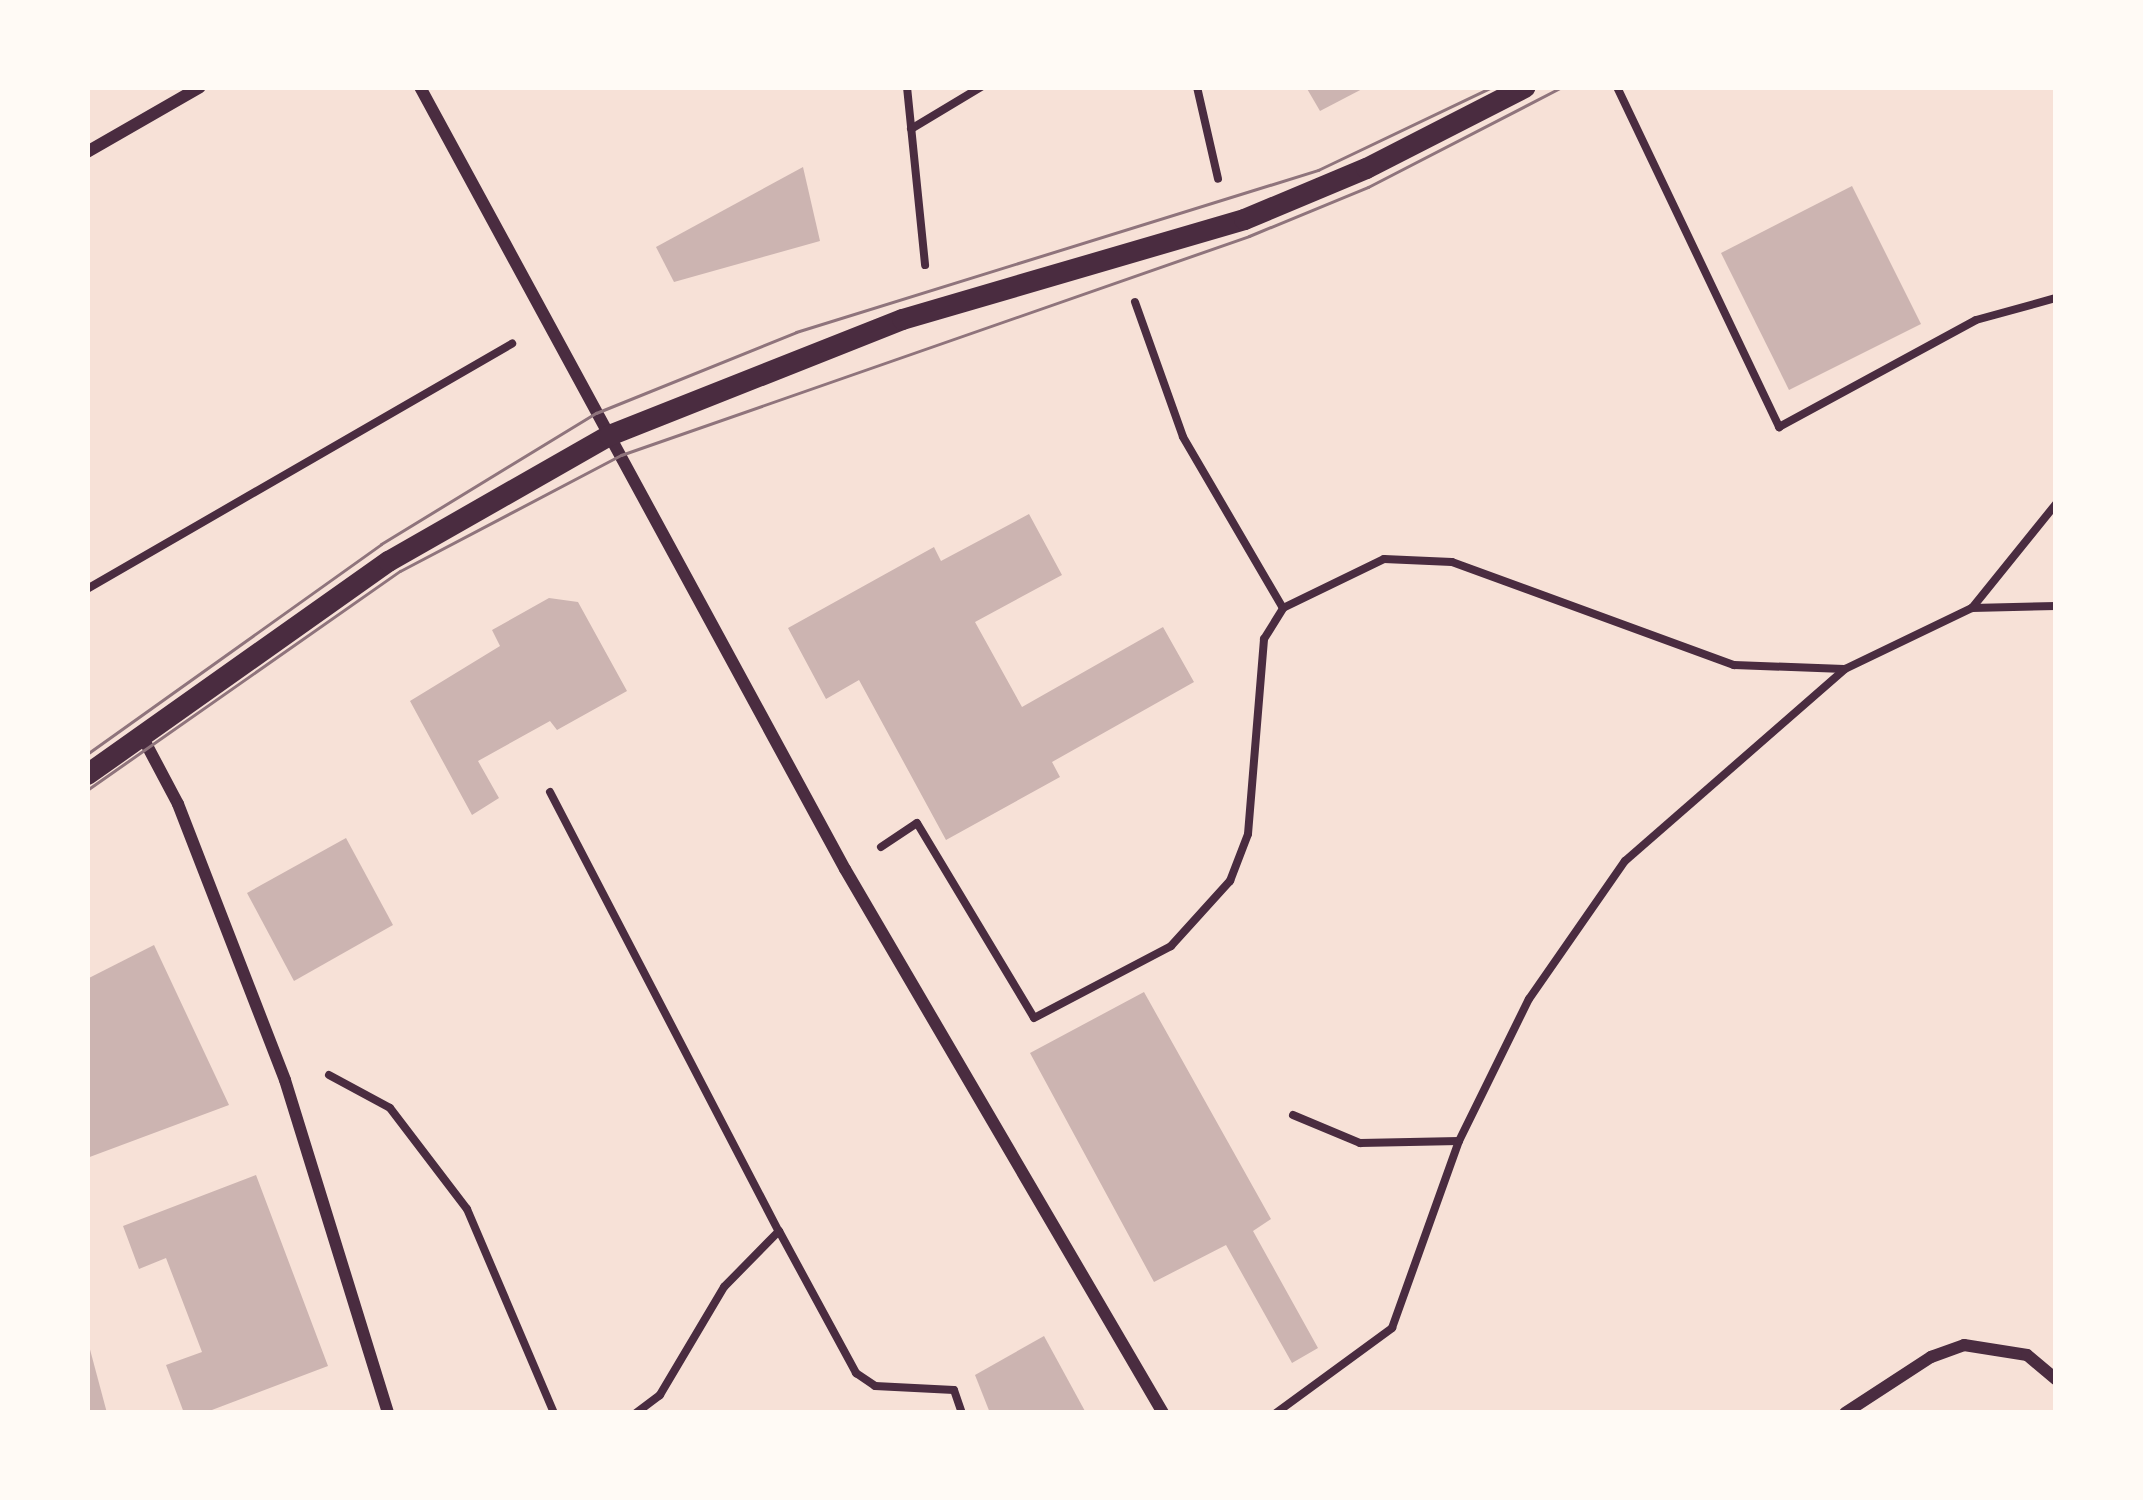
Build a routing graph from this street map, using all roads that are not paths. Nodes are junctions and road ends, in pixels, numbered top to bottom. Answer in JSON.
{"nodes":[{"id":1,"x":200,"y":87,"type":"edge"},
{"id":2,"x":420,"y":87,"type":"edge"},
{"id":3,"x":1524,"y":87,"type":"edge"},
{"id":4,"x":87,"y":152,"type":"edge"},
{"id":5,"x":609,"y":435,"type":"junction"},
{"id":6,"x":142,"y":736,"type":"junction"},
{"id":7,"x":87,"y":774,"type":"edge"},
{"id":8,"x":2056,"y":1379,"type":"edge"},
{"id":9,"x":388,"y":1413,"type":"edge"},
{"id":10,"x":1163,"y":1413,"type":"edge"},
{"id":11,"x":1845,"y":1413,"type":"edge"}],
"edges":[{"from":1,"to":4,"type":"street"},
{"from":2,"to":5,"type":"street"},
{"from":3,"to":5,"type":"street"},
{"from":5,"to":6,"type":"street"},
{"from":5,"to":10,"type":"street"},
{"from":6,"to":7,"type":"street"},
{"from":6,"to":9,"type":"street"},
{"from":8,"to":11,"type":"street"}]}
